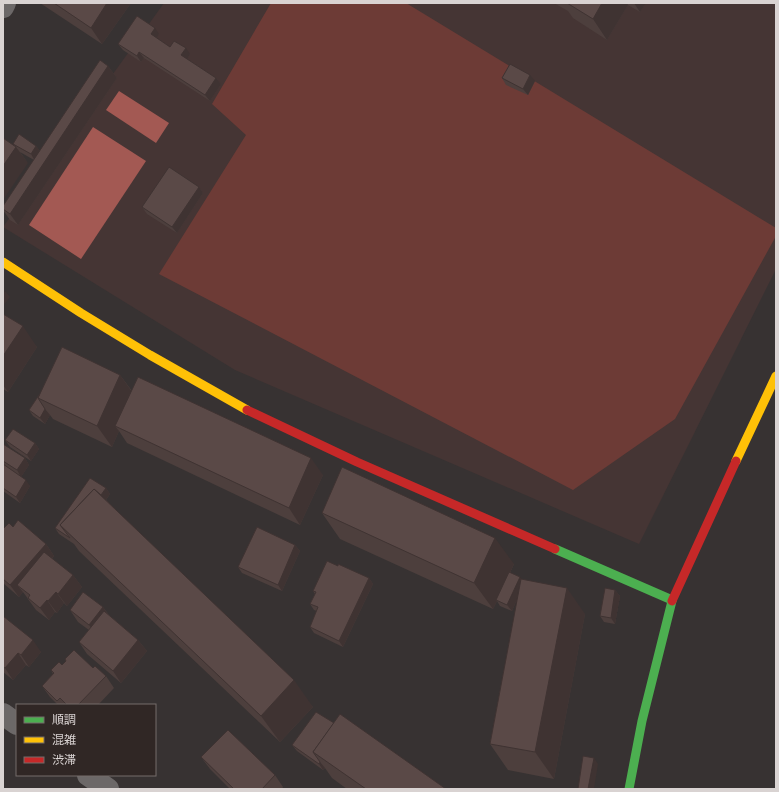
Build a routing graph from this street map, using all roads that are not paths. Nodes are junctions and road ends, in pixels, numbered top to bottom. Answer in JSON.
{"nodes":[{"id":1,"x":5,"y":3,"type":"edge"},
{"id":2,"x":3,"y":6,"type":"edge"},
{"id":3,"x":3,"y":262,"type":"edge"},
{"id":4,"x":776,"y":376,"type":"edge"},
{"id":5,"x":672,"y":600,"type":"junction"},
{"id":6,"x":3,"y":714,"type":"edge"},
{"id":7,"x":16,"y":723,"type":"edge"},
{"id":8,"x":89,"y":776,"type":"edge"},
{"id":9,"x":108,"y":789,"type":"edge"},
{"id":10,"x":630,"y":789,"type":"edge"}],
"edges":[{"from":1,"to":2,"type":"street"},
{"from":3,"to":5,"type":"street"},
{"from":4,"to":5,"type":"street"},
{"from":5,"to":10,"type":"street"},
{"from":6,"to":7,"type":"street"},
{"from":8,"to":9,"type":"street"}]}
